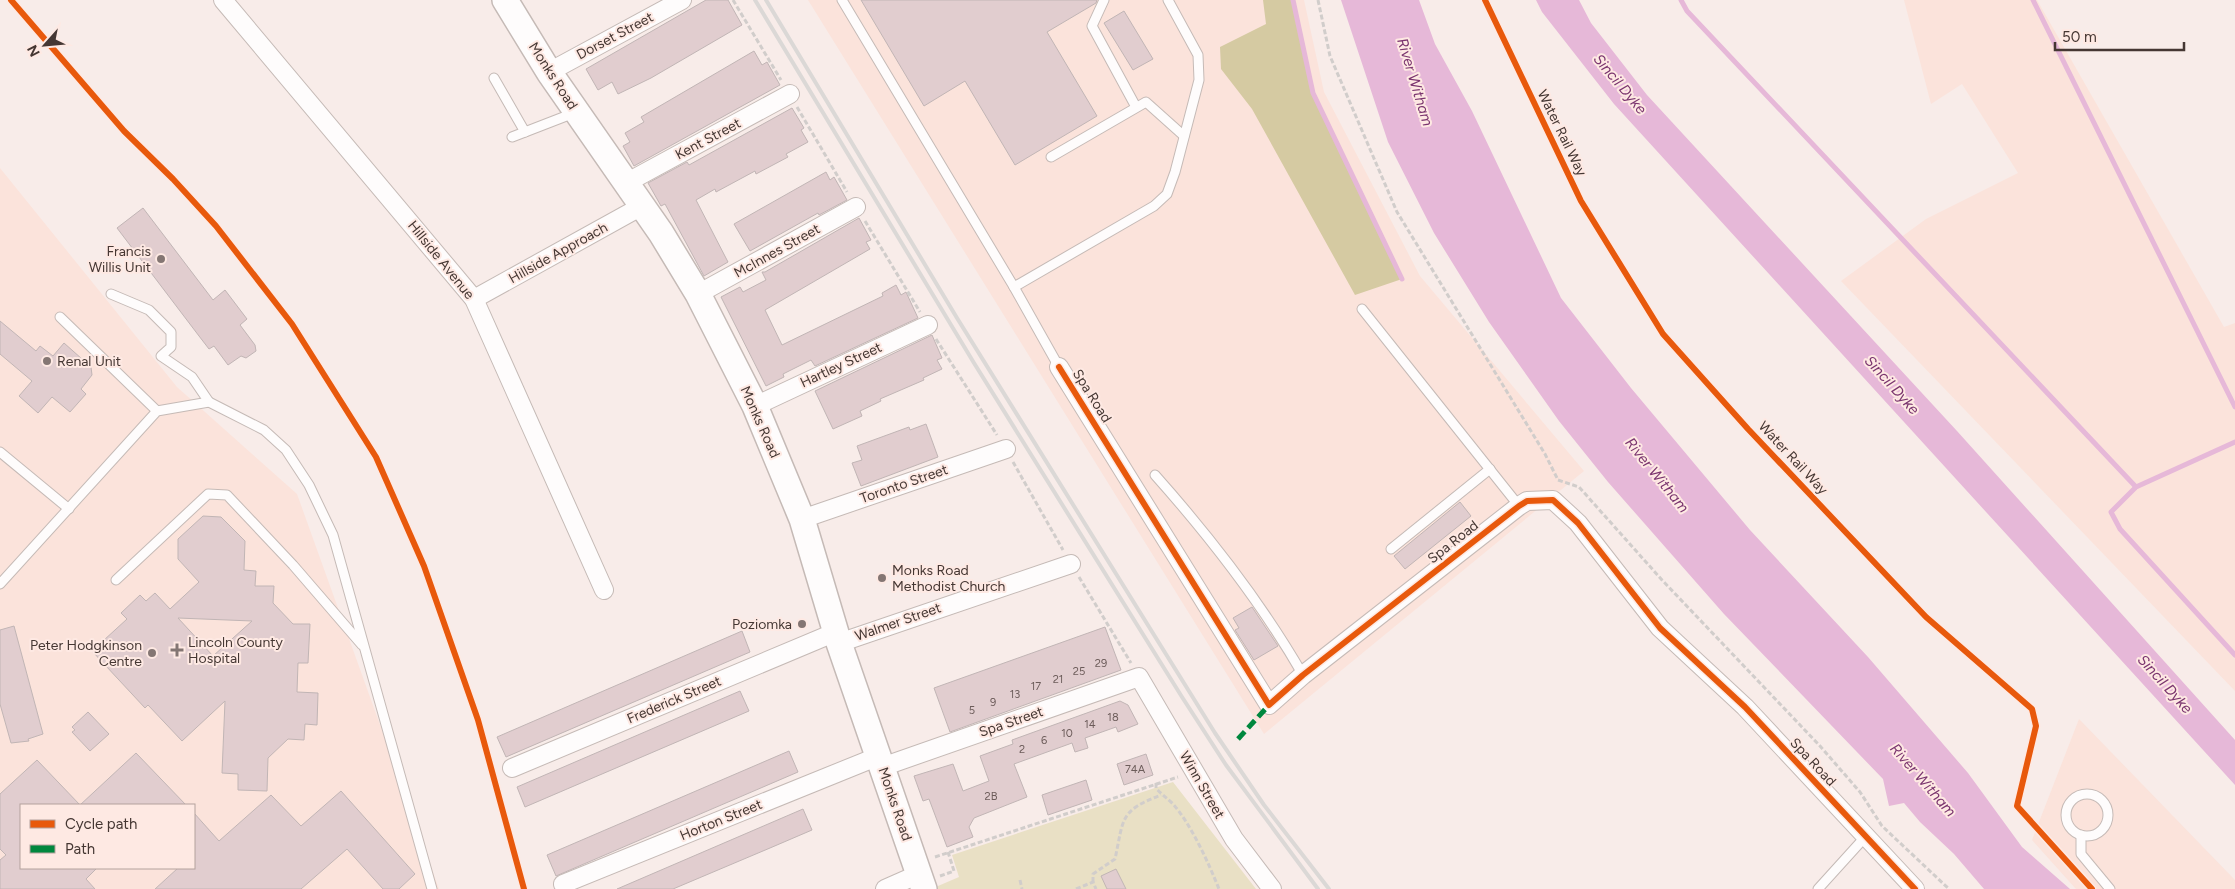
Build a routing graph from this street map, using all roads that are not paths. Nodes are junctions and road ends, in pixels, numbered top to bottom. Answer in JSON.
{"nodes":[{"id":1,"x":223,"y":0,"type":"edge"},
{"id":2,"x":505,"y":0,"type":"edge"},
{"id":3,"x":682,"y":0,"type":"edge"},
{"id":4,"x":842,"y":0,"type":"edge"},
{"id":5,"x":1104,"y":0,"type":"edge"},
{"id":6,"x":1168,"y":0,"type":"edge"},
{"id":7,"x":549,"y":72,"type":"junction"},
{"id":8,"x":494,"y":78,"type":"dead end"},
{"id":9,"x":790,"y":94,"type":"dead end"},
{"id":10,"x":1136,"y":107,"type":"junction"},
{"id":11,"x":577,"y":112,"type":"junction"},
{"id":12,"x":525,"y":132,"type":"junction"},
{"id":13,"x":1184,"y":136,"type":"junction"},
{"id":14,"x":512,"y":137,"type":"dead end"},
{"id":15,"x":1051,"y":157,"type":"dead end"},
{"id":16,"x":626,"y":183,"type":"junction"},
{"id":17,"x":642,"y":206,"type":"junction"},
{"id":18,"x":856,"y":207,"type":"dead end"},
{"id":19,"x":1014,"y":287,"type":"junction"},
{"id":20,"x":111,"y":294,"type":"dead end"},
{"id":21,"x":698,"y":294,"type":"junction"},
{"id":22,"x":474,"y":300,"type":"junction"},
{"id":23,"x":1362,"y":309,"type":"dead end"},
{"id":24,"x":60,"y":317,"type":"dead end"},
{"id":25,"x":928,"y":325,"type":"dead end"},
{"id":26,"x":1059,"y":367,"type":"joint"},
{"id":27,"x":209,"y":402,"type":"junction"},
{"id":28,"x":755,"y":406,"type":"junction"},
{"id":29,"x":158,"y":411,"type":"junction"},
{"id":30,"x":1006,"y":449,"type":"dead end"},
{"id":31,"x":0,"y":452,"type":"edge"},
{"id":32,"x":1490,"y":469,"type":"junction"},
{"id":33,"x":1155,"y":475,"type":"dead end"},
{"id":34,"x":1519,"y":506,"type":"junction"},
{"id":35,"x":69,"y":509,"type":"junction"},
{"id":36,"x":802,"y":519,"type":"junction"},
{"id":37,"x":1391,"y":549,"type":"dead end"},
{"id":38,"x":1071,"y":564,"type":"dead end"},
{"id":39,"x":116,"y":580,"type":"dead end"},
{"id":40,"x":0,"y":584,"type":"edge"},
{"id":41,"x":604,"y":590,"type":"dead end"},
{"id":42,"x":837,"y":638,"type":"junction"},
{"id":43,"x":364,"y":647,"type":"junction"},
{"id":44,"x":1303,"y":675,"type":"junction"},
{"id":45,"x":1139,"y":677,"type":"joint"},
{"id":46,"x":880,"y":761,"type":"junction"},
{"id":47,"x":512,"y":768,"type":"dead end"},
{"id":48,"x":2081,"y":835,"type":"junction"},
{"id":49,"x":1866,"y":836,"type":"junction"},
{"id":50,"x":922,"y":882,"type":"edge"},
{"id":51,"x":564,"y":884,"type":"dead end"},
{"id":52,"x":432,"y":889,"type":"edge"},
{"id":53,"x":885,"y":889,"type":"edge"},
{"id":54,"x":1272,"y":889,"type":"edge"},
{"id":55,"x":1818,"y":889,"type":"edge"},
{"id":56,"x":1915,"y":889,"type":"edge"},
{"id":57,"x":2110,"y":889,"type":"edge"}],
"edges":[{"from":1,"to":22,"type":"street","name":"Hillside Avenue"},
{"from":2,"to":7,"type":"main road","name":"Monks Road"},
{"from":3,"to":7,"type":"street","name":"Dorset Street"},
{"from":4,"to":19,"type":"lane","name":"Spa Road"},
{"from":5,"to":10,"type":"lane"},
{"from":6,"to":13,"type":"lane"},
{"from":7,"to":11,"type":"main road","name":"Monks Road"},
{"from":8,"to":12,"type":"lane"},
{"from":9,"to":16,"type":"street","name":"Kent Street"},
{"from":10,"to":13,"type":"lane"},
{"from":10,"to":15,"type":"lane"},
{"from":11,"to":12,"type":"lane"},
{"from":11,"to":16,"type":"main road","name":"Monks Road"},
{"from":12,"to":14,"type":"lane"},
{"from":13,"to":19,"type":"lane"},
{"from":16,"to":17,"type":"main road","name":"Monks Road"},
{"from":17,"to":21,"type":"main road","name":"Monks Road"},
{"from":17,"to":22,"type":"street","name":"Hillside Approach"},
{"from":18,"to":21,"type":"street","name":"McInnes Street"},
{"from":19,"to":26,"type":"lane","name":"Spa Road"},
{"from":20,"to":27,"type":"lane"},
{"from":21,"to":28,"type":"main road","name":"Monks Road"},
{"from":22,"to":41,"type":"street","name":"Hillside Avenue"},
{"from":23,"to":32,"type":"lane"},
{"from":24,"to":29,"type":"lane"},
{"from":25,"to":28,"type":"street","name":"Hartley Street"},
{"from":26,"to":44,"type":"street","name":"Spa Road"},
{"from":27,"to":29,"type":"lane"},
{"from":27,"to":43,"type":"lane"},
{"from":28,"to":36,"type":"main road","name":"Monks Road"},
{"from":29,"to":35,"type":"lane"},
{"from":30,"to":36,"type":"street","name":"Toronto Street"},
{"from":31,"to":35,"type":"lane"},
{"from":32,"to":34,"type":"lane"},
{"from":32,"to":37,"type":"lane"},
{"from":33,"to":44,"type":"lane"},
{"from":34,"to":44,"type":"street","name":"Spa Road"},
{"from":34,"to":49,"type":"street","name":"Spa Road"},
{"from":35,"to":40,"type":"lane"},
{"from":36,"to":42,"type":"main road","name":"Monks Road"},
{"from":38,"to":42,"type":"street","name":"Walmer Street"},
{"from":39,"to":43,"type":"lane"},
{"from":42,"to":46,"type":"main road","name":"Monks Road"},
{"from":42,"to":47,"type":"street","name":"Frederick Street"},
{"from":43,"to":52,"type":"lane"},
{"from":45,"to":46,"type":"street","name":"Spa Street"},
{"from":45,"to":54,"type":"street","name":"Winn Street"},
{"from":46,"to":50,"type":"main road","name":"Monks Road"},
{"from":46,"to":51,"type":"street","name":"Horton Street"},
{"from":48,"to":48,"type":"lane"},
{"from":48,"to":57,"type":"lane"},
{"from":49,"to":55,"type":"lane"},
{"from":49,"to":56,"type":"street","name":"Spa Road"},
{"from":50,"to":53,"type":"street"}]}
